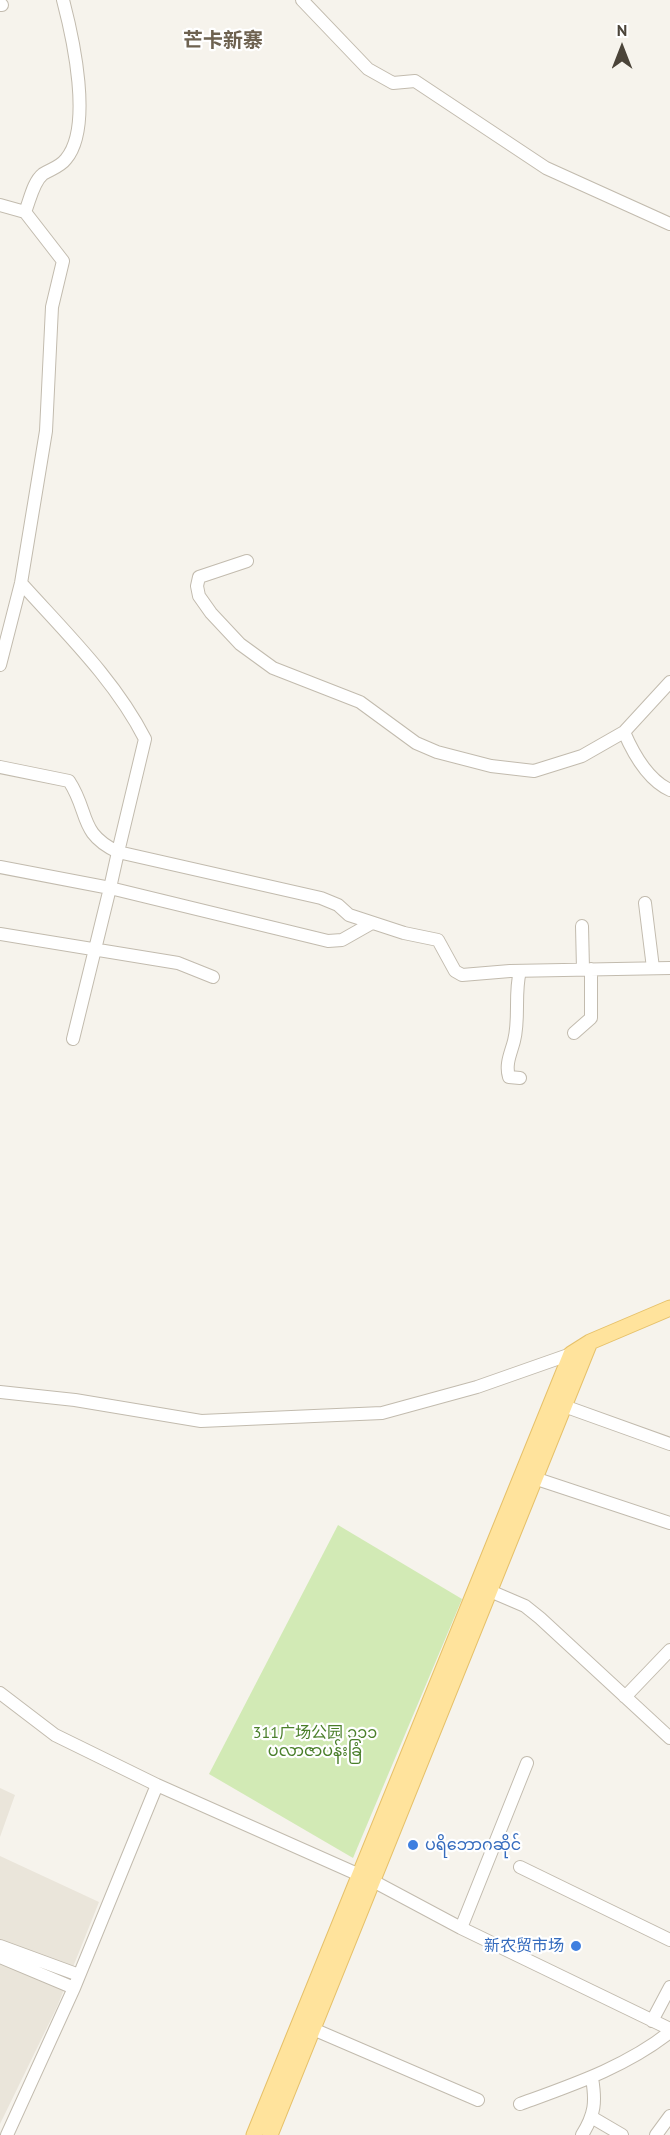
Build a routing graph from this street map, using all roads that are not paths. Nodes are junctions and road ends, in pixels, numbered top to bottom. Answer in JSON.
{"nodes":[{"id":1,"x":63,"y":0,"type":"edge"},
{"id":2,"x":302,"y":0,"type":"edge"},
{"id":3,"x":0,"y":205,"type":"edge"},
{"id":4,"x":25,"y":212,"type":"junction"},
{"id":5,"x":670,"y":224,"type":"edge"},
{"id":6,"x":246,"y":561,"type":"dead end"},
{"id":7,"x":21,"y":583,"type":"junction"},
{"id":8,"x":0,"y":665,"type":"edge"},
{"id":9,"x":670,"y":682,"type":"edge"},
{"id":10,"x":624,"y":732,"type":"junction"},
{"id":11,"x":0,"y":767,"type":"edge"},
{"id":12,"x":670,"y":790,"type":"edge"},
{"id":13,"x":118,"y":852,"type":"junction"},
{"id":14,"x":0,"y":867,"type":"edge"},
{"id":15,"x":110,"y":888,"type":"junction"},
{"id":16,"x":645,"y":903,"type":"dead end"},
{"id":17,"x":372,"y":923,"type":"junction"},
{"id":18,"x":582,"y":926,"type":"dead end"},
{"id":19,"x":0,"y":934,"type":"edge"},
{"id":20,"x":94,"y":949,"type":"junction"},
{"id":21,"x":653,"y":968,"type":"junction"},
{"id":22,"x":670,"y":968,"type":"edge"},
{"id":23,"x":587,"y":969,"type":"junction"},
{"id":24,"x":520,"y":971,"type":"junction"},
{"id":25,"x":213,"y":977,"type":"dead end"},
{"id":26,"x":574,"y":1033,"type":"dead end"},
{"id":27,"x":74,"y":1038,"type":"dead end"},
{"id":28,"x":520,"y":1078,"type":"dead end"},
{"id":29,"x":670,"y":1308,"type":"edge"},
{"id":30,"x":590,"y":1342,"type":"junction"},
{"id":31,"x":571,"y":1354,"type":"junction"},
{"id":32,"x":0,"y":1392,"type":"edge"},
{"id":33,"x":564,"y":1406,"type":"junction"},
{"id":34,"x":670,"y":1444,"type":"edge"},
{"id":35,"x":537,"y":1479,"type":"junction"},
{"id":36,"x":670,"y":1523,"type":"edge"},
{"id":37,"x":477,"y":1585,"type":"junction"},
{"id":38,"x":491,"y":1591,"type":"junction"},
{"id":39,"x":670,"y":1650,"type":"edge"},
{"id":40,"x":449,"y":1674,"type":"junction"},
{"id":41,"x":0,"y":1693,"type":"edge"},
{"id":42,"x":625,"y":1697,"type":"junction"},
{"id":43,"x":670,"y":1738,"type":"edge"},
{"id":44,"x":527,"y":1763,"type":"dead end"},
{"id":45,"x":157,"y":1785,"type":"junction"},
{"id":46,"x":520,"y":1867,"type":"dead end"},
{"id":47,"x":366,"y":1878,"type":"junction"},
{"id":48,"x":461,"y":1928,"type":"junction"},
{"id":49,"x":670,"y":1941,"type":"edge"},
{"id":50,"x":0,"y":1946,"type":"edge"},
{"id":51,"x":0,"y":1957,"type":"edge"},
{"id":52,"x":79,"y":1975,"type":"junction"},
{"id":53,"x":670,"y":1987,"type":"edge"},
{"id":54,"x":74,"y":1988,"type":"junction"},
{"id":55,"x":652,"y":2021,"type":"junction"},
{"id":56,"x":305,"y":2026,"type":"junction"},
{"id":57,"x":670,"y":2031,"type":"edge"},
{"id":58,"x":592,"y":2078,"type":"junction"},
{"id":59,"x":276,"y":2100,"type":"junction"},
{"id":60,"x":478,"y":2100,"type":"dead end"},
{"id":61,"x":520,"y":2104,"type":"dead end"},
{"id":62,"x":670,"y":2116,"type":"edge"},
{"id":63,"x":593,"y":2118,"type":"junction"},
{"id":64,"x":7,"y":2135,"type":"edge"},
{"id":65,"x":254,"y":2135,"type":"edge"},
{"id":66,"x":270,"y":2135,"type":"edge"},
{"id":67,"x":582,"y":2135,"type":"edge"},
{"id":68,"x":622,"y":2135,"type":"edge"},
{"id":69,"x":656,"y":2135,"type":"edge"}],
"edges":[{"from":1,"to":4,"type":"street"},
{"from":2,"to":5,"type":"street"},
{"from":3,"to":4,"type":"street"},
{"from":4,"to":7,"type":"street"},
{"from":6,"to":10,"type":"street"},
{"from":7,"to":8,"type":"street"},
{"from":7,"to":13,"type":"street"},
{"from":9,"to":10,"type":"street"},
{"from":10,"to":12,"type":"street"},
{"from":11,"to":13,"type":"street"},
{"from":13,"to":15,"type":"street"},
{"from":13,"to":17,"type":"street"},
{"from":14,"to":15,"type":"street"},
{"from":15,"to":17,"type":"street"},
{"from":15,"to":20,"type":"street"},
{"from":16,"to":21,"type":"street"},
{"from":17,"to":24,"type":"street"},
{"from":18,"to":23,"type":"street"},
{"from":19,"to":20,"type":"street"},
{"from":20,"to":25,"type":"street"},
{"from":20,"to":27,"type":"street"},
{"from":21,"to":22,"type":"street"},
{"from":21,"to":23,"type":"street"},
{"from":23,"to":24,"type":"street"},
{"from":23,"to":26,"type":"street"},
{"from":24,"to":28,"type":"street"},
{"from":29,"to":30,"type":"main road"},
{"from":30,"to":31,"type":"main road"},
{"from":30,"to":33,"type":"main road"},
{"from":31,"to":32,"type":"street"},
{"from":31,"to":37,"type":"main road"},
{"from":33,"to":34,"type":"street"},
{"from":33,"to":35,"type":"main road"},
{"from":35,"to":36,"type":"street"},
{"from":35,"to":38,"type":"main road"},
{"from":37,"to":38,"type":"street"},
{"from":37,"to":40,"type":"main road"},
{"from":38,"to":40,"type":"main road"},
{"from":38,"to":42,"type":"street"},
{"from":39,"to":42,"type":"street"},
{"from":40,"to":47,"type":"main road"},
{"from":41,"to":45,"type":"street"},
{"from":42,"to":43,"type":"street"},
{"from":44,"to":48,"type":"street"},
{"from":45,"to":47,"type":"street"},
{"from":45,"to":52,"type":"street"},
{"from":46,"to":49,"type":"street"},
{"from":47,"to":48,"type":"street"},
{"from":47,"to":56,"type":"main road"},
{"from":48,"to":55,"type":"street"},
{"from":50,"to":52,"type":"street"},
{"from":51,"to":54,"type":"street"},
{"from":52,"to":54,"type":"street"},
{"from":53,"to":55,"type":"street"},
{"from":54,"to":64,"type":"street"},
{"from":55,"to":57,"type":"street"},
{"from":56,"to":59,"type":"main road"},
{"from":56,"to":60,"type":"street"},
{"from":57,"to":58,"type":"street"},
{"from":58,"to":61,"type":"street"},
{"from":58,"to":63,"type":"street"},
{"from":59,"to":65,"type":"main road"},
{"from":59,"to":66,"type":"main road"},
{"from":62,"to":69,"type":"street"},
{"from":63,"to":67,"type":"street"},
{"from":63,"to":68,"type":"street"}]}
